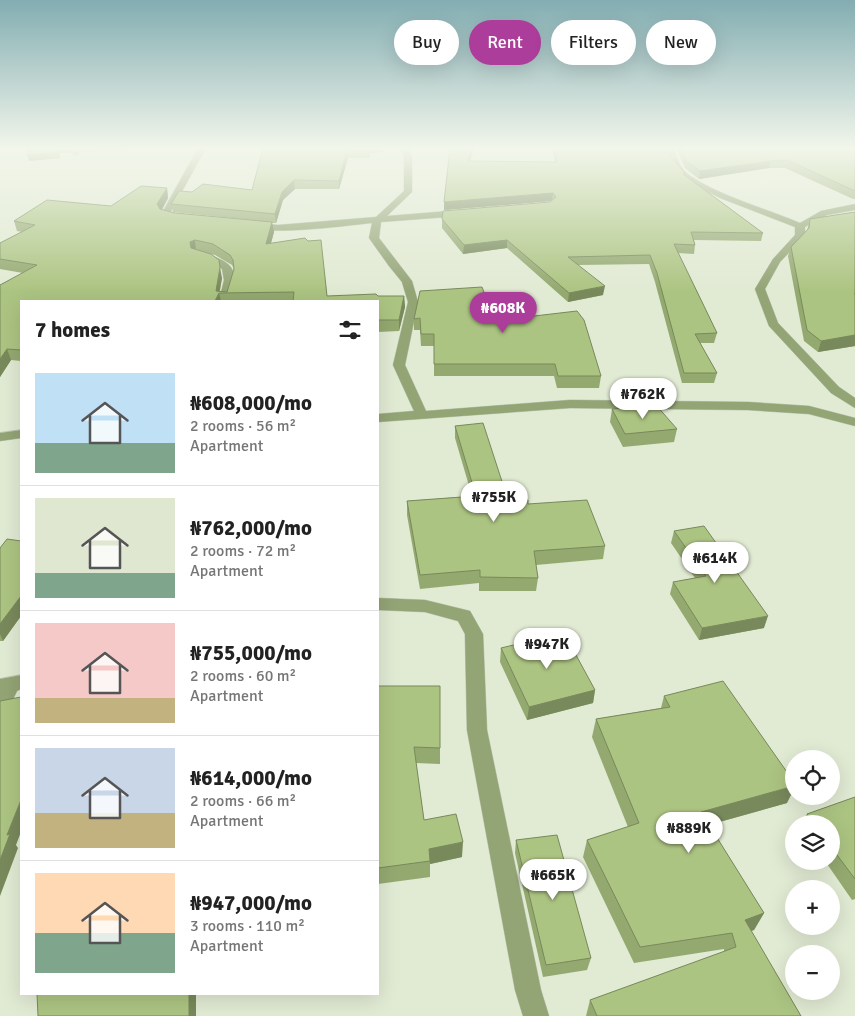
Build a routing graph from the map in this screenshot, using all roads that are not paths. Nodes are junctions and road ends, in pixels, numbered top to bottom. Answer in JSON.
{"nodes":[{"id":1,"x":176,"y":195,"type":"edge"},
{"id":2,"x":404,"y":195,"type":"edge"},
{"id":3,"x":722,"y":195,"type":"edge"},
{"id":4,"x":855,"y":207,"type":"edge"},
{"id":5,"x":473,"y":212,"type":"edge"},
{"id":6,"x":186,"y":219,"type":"edge"},
{"id":7,"x":377,"y":221,"type":"junction"},
{"id":8,"x":241,"y":224,"type":"edge"},
{"id":9,"x":800,"y":226,"type":"junction"},
{"id":10,"x":196,"y":255,"type":"edge"},
{"id":11,"x":224,"y":300,"type":"edge"},
{"id":12,"x":855,"y":404,"type":"edge"},
{"id":13,"x":422,"y":415,"type":"junction"},
{"id":14,"x":379,"y":418,"type":"edge"},
{"id":15,"x":855,"y":422,"type":"edge"},
{"id":16,"x":20,"y":434,"type":"edge"},
{"id":17,"x":0,"y":438,"type":"edge"},
{"id":18,"x":379,"y":604,"type":"edge"},
{"id":19,"x":8,"y":686,"type":"edge"},
{"id":20,"x":0,"y":706,"type":"edge"},
{"id":21,"x":536,"y":1016,"type":"edge"}],
"edges":[{"from":1,"to":6,"type":"street"},
{"from":2,"to":7,"type":"street"},
{"from":3,"to":9,"type":"street"},
{"from":4,"to":9,"type":"street"},
{"from":5,"to":7,"type":"street"},
{"from":7,"to":8,"type":"street"},
{"from":7,"to":13,"type":"street"},
{"from":9,"to":12,"type":"street"},
{"from":10,"to":11,"type":"street"},
{"from":13,"to":14,"type":"street"},
{"from":13,"to":15,"type":"street"},
{"from":16,"to":17,"type":"street"},
{"from":18,"to":21,"type":"street"},
{"from":19,"to":20,"type":"street"}]}
